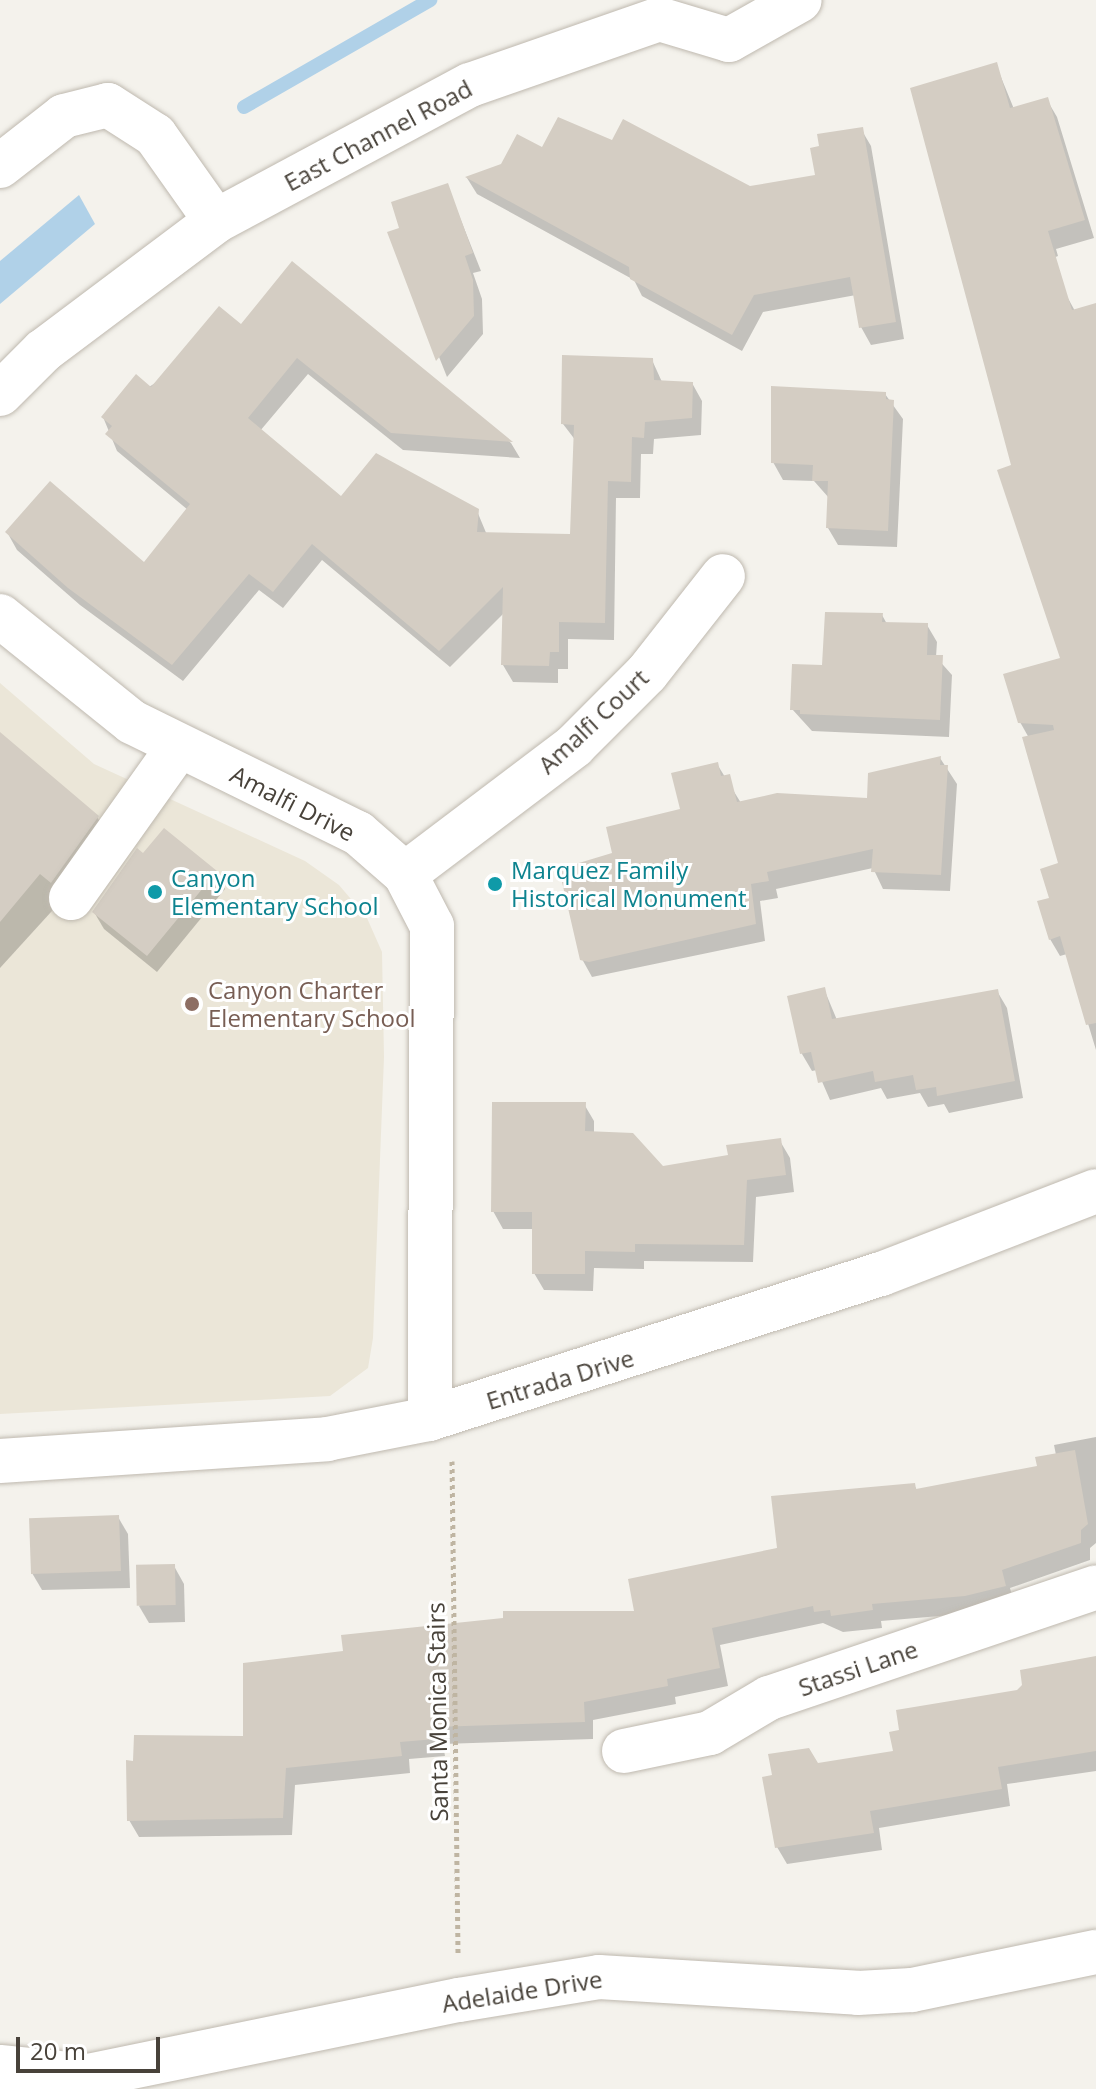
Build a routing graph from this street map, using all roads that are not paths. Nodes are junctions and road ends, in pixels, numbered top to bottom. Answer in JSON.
{"nodes":[{"id":1,"x":800,"y":0,"type":"edge"},
{"id":2,"x":0,"y":166,"type":"edge"},
{"id":3,"x":216,"y":221,"type":"junction"},
{"id":4,"x":0,"y":394,"type":"edge"},
{"id":5,"x":723,"y":576,"type":"dead end"},
{"id":6,"x":0,"y":616,"type":"edge"},
{"id":7,"x":179,"y":746,"type":"junction"},
{"id":8,"x":405,"y":874,"type":"junction"},
{"id":9,"x":71,"y":898,"type":"dead end"},
{"id":10,"x":1096,"y":1191,"type":"edge"},
{"id":11,"x":429,"y":1419,"type":"junction"},
{"id":12,"x":0,"y":1461,"type":"edge"},
{"id":13,"x":1096,"y":1587,"type":"edge"},
{"id":14,"x":624,"y":1751,"type":"dead end"},
{"id":15,"x":1096,"y":1952,"type":"edge"},
{"id":16,"x":0,"y":2067,"type":"edge"}],
"edges":[{"from":1,"to":3,"type":"street","name":"East Channel Road"},
{"from":2,"to":3,"type":"street"},
{"from":3,"to":4,"type":"street","name":"East Channel Road"},
{"from":5,"to":8,"type":"street","name":"Amalfi Court"},
{"from":6,"to":7,"type":"street","name":"Amalfi Drive"},
{"from":7,"to":8,"type":"street","name":"Amalfi Drive"},
{"from":7,"to":9,"type":"street"},
{"from":8,"to":11,"type":"street","name":"Amalfi Drive"},
{"from":10,"to":11,"type":"street","name":"Entrada Drive"},
{"from":11,"to":12,"type":"street","name":"Entrada Drive"},
{"from":13,"to":14,"type":"street","name":"Stassi Lane"},
{"from":15,"to":16,"type":"street","name":"Adelaide Drive"}]}
